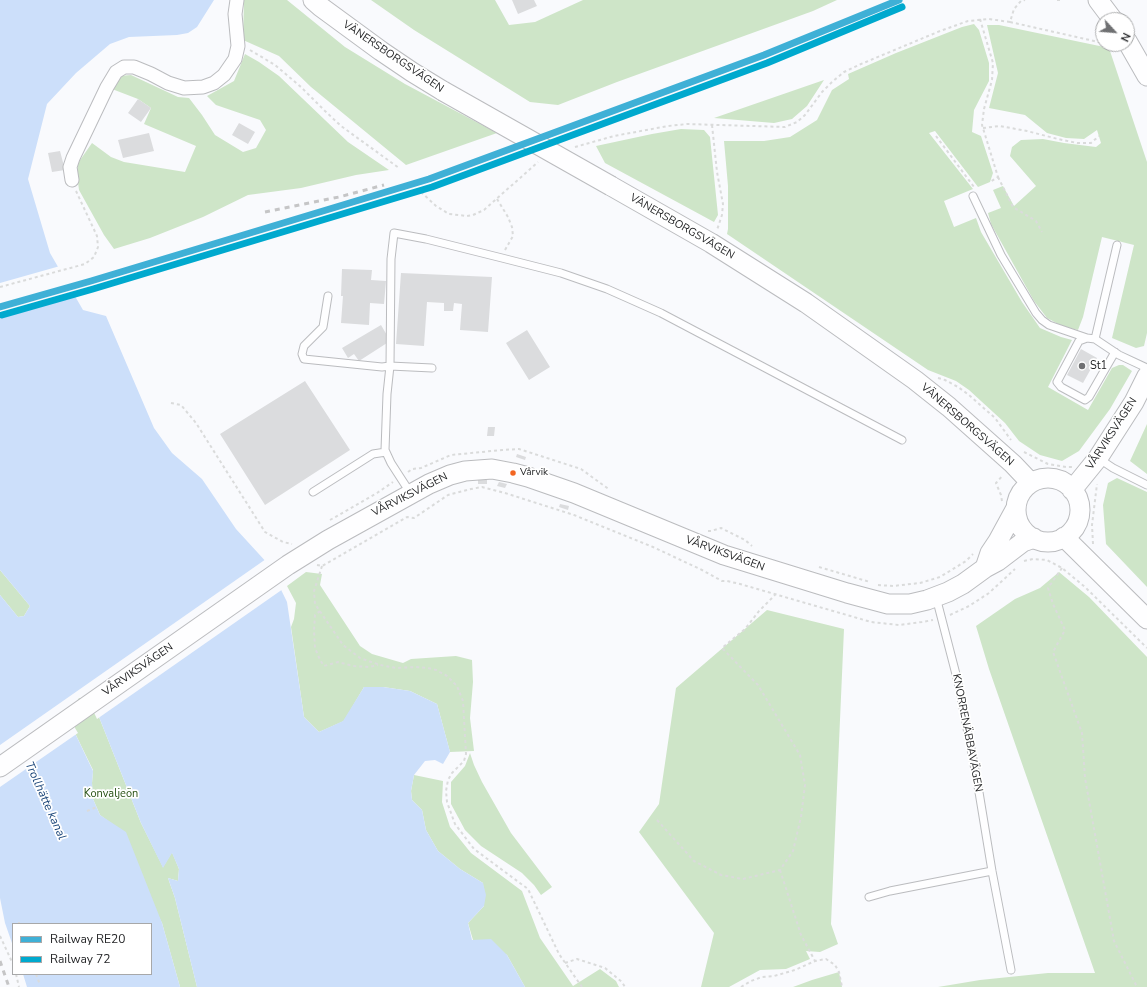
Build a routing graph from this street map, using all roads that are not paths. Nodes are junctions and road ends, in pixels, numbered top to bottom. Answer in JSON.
{"nodes":[{"id":1,"x":237,"y":0,"type":"edge"},
{"id":2,"x":314,"y":0,"type":"edge"},
{"id":3,"x":1098,"y":0,"type":"edge"},
{"id":4,"x":1107,"y":12,"type":"edge"},
{"id":5,"x":1133,"y":52,"type":"edge"},
{"id":6,"x":1147,"y":76,"type":"edge"},
{"id":7,"x":72,"y":180,"type":"road end"},
{"id":8,"x":973,"y":196,"type":"road end"},
{"id":9,"x":1117,"y":245,"type":"dead end"},
{"id":10,"x":328,"y":296,"type":"dead end"},
{"id":11,"x":1087,"y":338,"type":"junction"},
{"id":12,"x":1095,"y":339,"type":"junction"},
{"id":13,"x":1115,"y":352,"type":"junction"},
{"id":14,"x":390,"y":366,"type":"junction"},
{"id":15,"x":432,"y":368,"type":"dead end"},
{"id":16,"x":1147,"y":368,"type":"edge"},
{"id":17,"x":1147,"y":376,"type":"edge"},
{"id":18,"x":902,"y":440,"type":"dead end"},
{"id":19,"x":386,"y":452,"type":"junction"},
{"id":20,"x":1098,"y":458,"type":"junction"},
{"id":21,"x":1031,"y":483,"type":"junction"},
{"id":22,"x":1147,"y":485,"type":"edge"},
{"id":23,"x":1072,"y":490,"type":"junction"},
{"id":24,"x":314,"y":492,"type":"dead end"},
{"id":25,"x":411,"y":494,"type":"junction"},
{"id":26,"x":1009,"y":505,"type":"junction"},
{"id":27,"x":1064,"y":537,"type":"junction"},
{"id":28,"x":1034,"y":538,"type":"junction"},
{"id":29,"x":985,"y":568,"type":"junction"},
{"id":30,"x":936,"y":597,"type":"junction"},
{"id":31,"x":1147,"y":619,"type":"edge"},
{"id":32,"x":0,"y":767,"type":"edge"},
{"id":33,"x":992,"y":871,"type":"junction"},
{"id":34,"x":869,"y":897,"type":"dead end"},
{"id":35,"x":1011,"y":970,"type":"dead end"}],
"edges":[{"from":1,"to":7,"type":"street"},
{"from":2,"to":21,"type":"street","name":"VÄNERSBORGSVÄGEN","bridge":true},
{"from":3,"to":4,"type":"street"},
{"from":5,"to":6,"type":"street"},
{"from":8,"to":11,"type":"lane"},
{"from":9,"to":12,"type":"lane"},
{"from":10,"to":14,"type":"lane"},
{"from":11,"to":12,"type":"lane"},
{"from":11,"to":13,"type":"lane"},
{"from":12,"to":13,"type":"lane"},
{"from":13,"to":16,"type":"lane"},
{"from":14,"to":15,"type":"lane"},
{"from":14,"to":18,"type":"lane"},
{"from":14,"to":19,"type":"lane"},
{"from":17,"to":20,"type":"street","name":"VÅRVIKSVÄGEN"},
{"from":19,"to":24,"type":"lane"},
{"from":19,"to":25,"type":"lane"},
{"from":20,"to":22,"type":"lane"},
{"from":20,"to":23,"type":"street","name":"VÅRVIKSVÄGEN"},
{"from":21,"to":23,"type":"street"},
{"from":21,"to":26,"type":"street"},
{"from":23,"to":27,"type":"street"},
{"from":25,"to":30,"type":"street","name":"VÅRVIKSVÄGEN"},
{"from":25,"to":32,"type":"street","name":"VÅRVIKSVÄGEN"},
{"from":26,"to":28,"type":"street"},
{"from":26,"to":29,"type":"street"},
{"from":27,"to":28,"type":"street"},
{"from":27,"to":31,"type":"street"},
{"from":28,"to":29,"type":"street","name":"VÅRVIKSVÄGEN"},
{"from":29,"to":30,"type":"street","name":"VÅRVIKSVÄGEN"},
{"from":30,"to":33,"type":"lane","name":"KNORRENÄBBAVÄGEN"},
{"from":33,"to":34,"type":"lane"},
{"from":33,"to":35,"type":"lane","name":"KNORRENÄBBAVÄGEN"}]}
